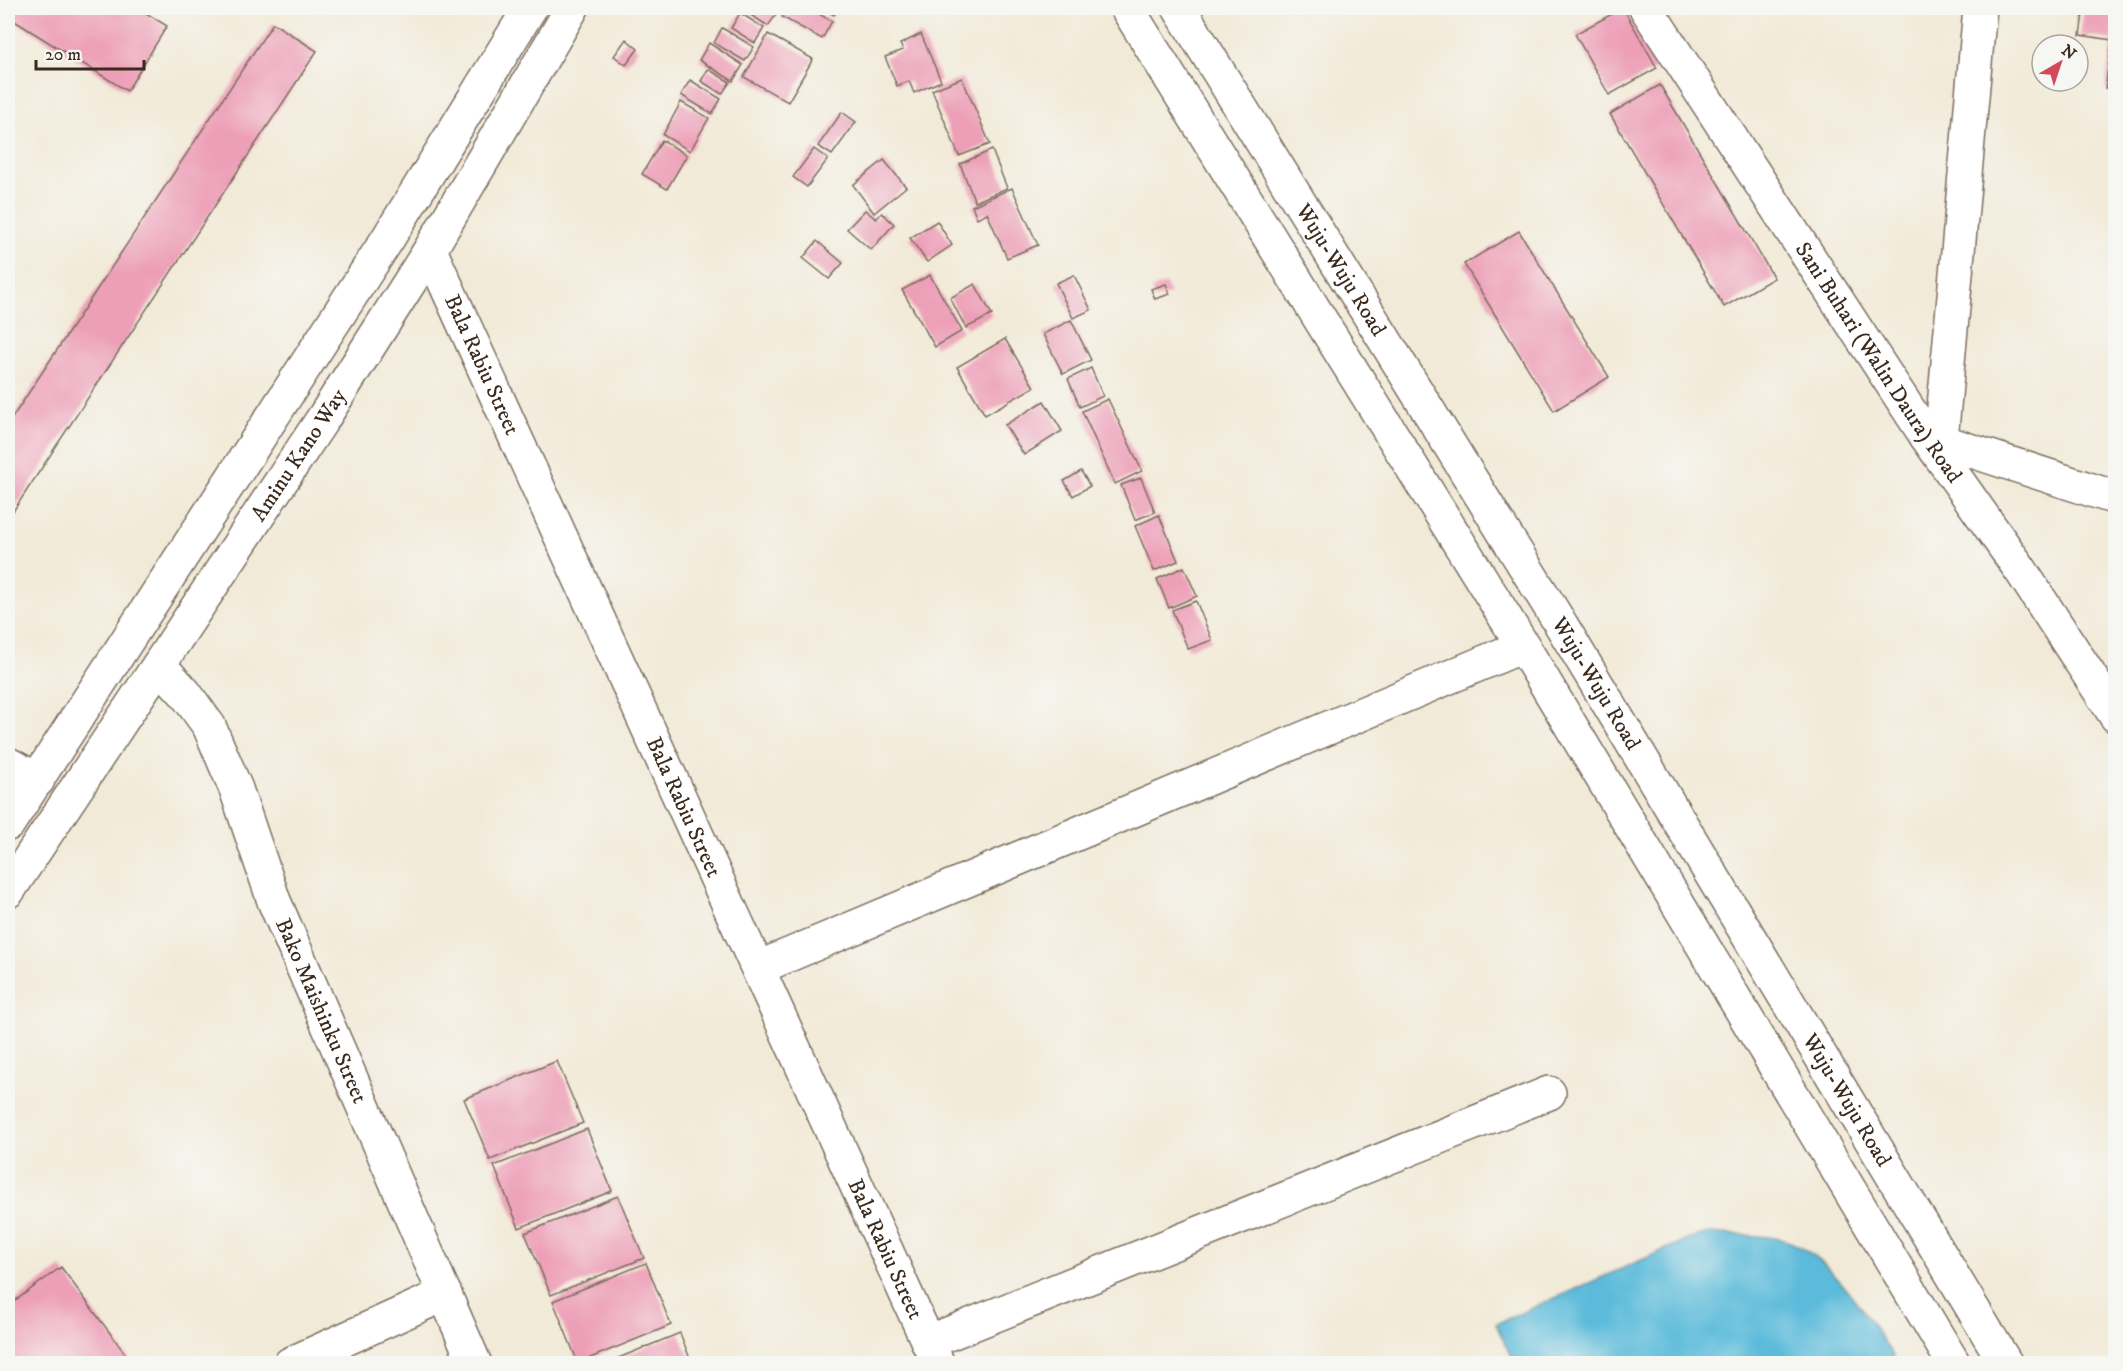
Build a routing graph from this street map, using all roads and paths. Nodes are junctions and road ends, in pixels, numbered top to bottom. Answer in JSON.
{"nodes":[{"id":1,"x":530,"y":8,"type":"edge"},
{"id":2,"x":572,"y":8,"type":"edge"},
{"id":3,"x":1127,"y":8,"type":"edge"},
{"id":4,"x":1179,"y":8,"type":"edge"},
{"id":5,"x":1646,"y":8,"type":"edge"},
{"id":6,"x":1980,"y":8,"type":"edge"},
{"id":7,"x":430,"y":250,"type":"junction"},
{"id":8,"x":1934,"y":438,"type":"junction"},
{"id":9,"x":2115,"y":498,"type":"edge"},
{"id":10,"x":1523,"y":646,"type":"junction"},
{"id":11,"x":160,"y":666,"type":"junction"},
{"id":12,"x":2115,"y":717,"type":"edge"},
{"id":13,"x":8,"y":764,"type":"edge"},
{"id":14,"x":38,"y":780,"type":"junction"},
{"id":15,"x":8,"y":824,"type":"edge"},
{"id":16,"x":9,"y":885,"type":"edge"},
{"id":17,"x":758,"y":968,"type":"junction"},
{"id":18,"x":1549,"y":1093,"type":"dead end"},
{"id":19,"x":445,"y":1294,"type":"junction"},
{"id":20,"x":933,"y":1353,"type":"edge"},
{"id":21,"x":290,"y":1364,"type":"edge"},
{"id":22,"x":475,"y":1364,"type":"edge"},
{"id":23,"x":1954,"y":1364,"type":"edge"},
{"id":24,"x":2006,"y":1364,"type":"edge"}],
"edges":[{"from":1,"to":14,"type":"street","name":"Aminu Kano Way"},
{"from":2,"to":7,"type":"street","name":"Aminu Kano Way"},
{"from":3,"to":10,"type":"street","name":"Wuju-Wuju Road"},
{"from":4,"to":24,"type":"street","name":"Wuju-Wuju Road"},
{"from":5,"to":8,"type":"street","name":"Sani Buhari (Walin Daura) Road"},
{"from":6,"to":8,"type":"street"},
{"from":7,"to":11,"type":"street","name":"Aminu Kano Way"},
{"from":7,"to":17,"type":"street","name":"Bala Rabiu Street"},
{"from":8,"to":9,"type":"street"},
{"from":8,"to":12,"type":"street","name":"Sani Buhari (Walin Daura) Road"},
{"from":10,"to":17,"type":"street"},
{"from":10,"to":23,"type":"street","name":"Wuju-Wuju Road"},
{"from":11,"to":16,"type":"street","name":"Aminu Kano Way"},
{"from":11,"to":19,"type":"street","name":"Bako Maishinku Street"},
{"from":13,"to":14,"type":"street"},
{"from":14,"to":15,"type":"street","name":"Aminu Kano Way"},
{"from":17,"to":20,"type":"street","name":"Bala Rabiu Street"},
{"from":18,"to":20,"type":"street"},
{"from":19,"to":21,"type":"street"},
{"from":19,"to":22,"type":"street","name":"Bako Maishinku Street"}]}
